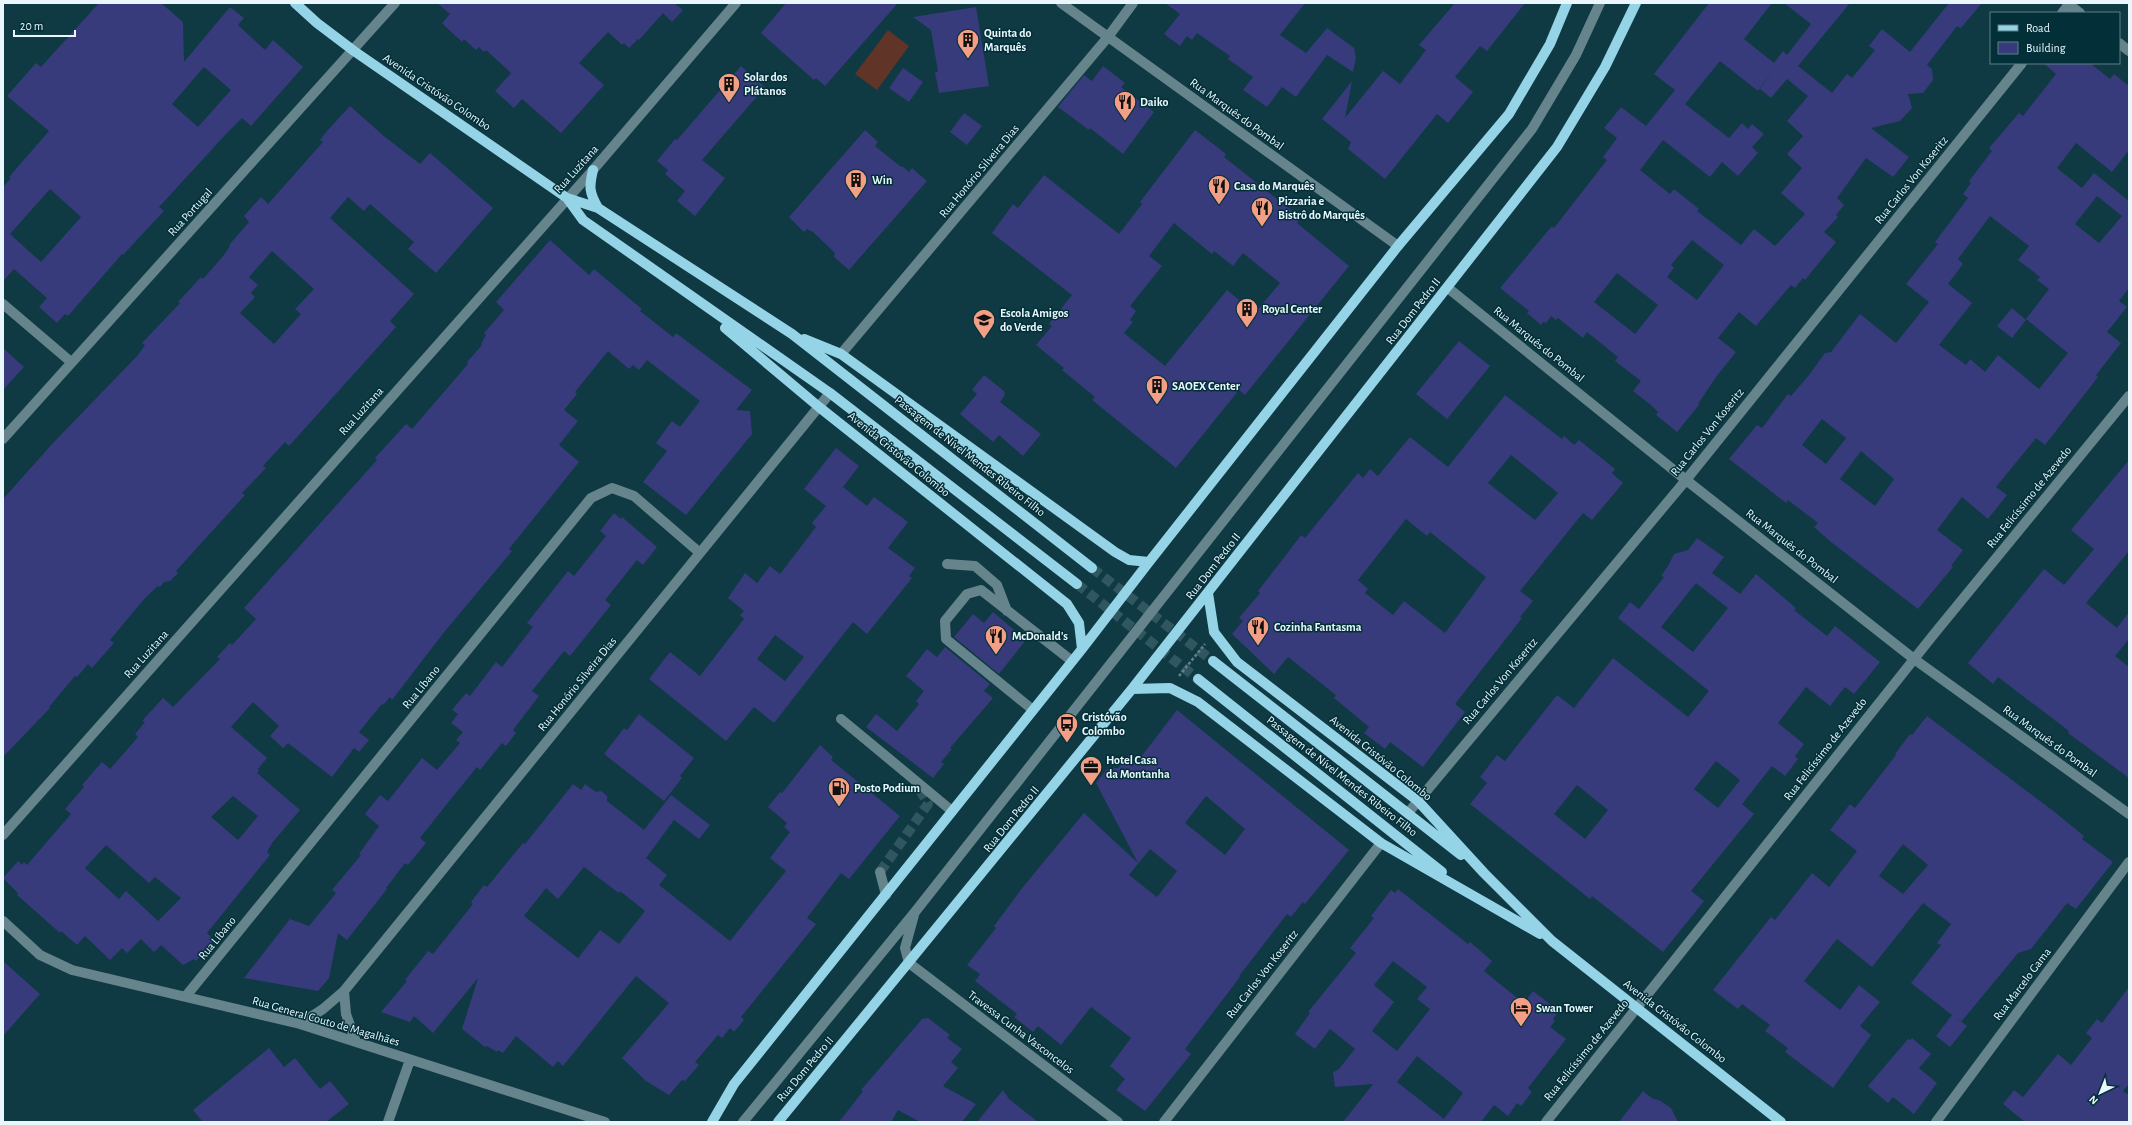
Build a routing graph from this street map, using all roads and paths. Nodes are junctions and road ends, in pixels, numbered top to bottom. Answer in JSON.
{"nodes":[{"id":1,"x":295,"y":3,"type":"edge"},
{"id":2,"x":395,"y":3,"type":"edge"},
{"id":3,"x":736,"y":3,"type":"edge"},
{"id":4,"x":1061,"y":3,"type":"edge"},
{"id":5,"x":1133,"y":3,"type":"edge"},
{"id":6,"x":1567,"y":3,"type":"edge"},
{"id":7,"x":1600,"y":3,"type":"edge"},
{"id":8,"x":1636,"y":3,"type":"edge"},
{"id":9,"x":2069,"y":3,"type":"edge"},
{"id":10,"x":2063,"y":12,"type":"edge"},
{"id":11,"x":2079,"y":12,"type":"edge"},
{"id":12,"x":1108,"y":37,"type":"junction"},
{"id":13,"x":2120,"y":45,"type":"edge"},
{"id":14,"x":354,"y":51,"type":"junction"},
{"id":15,"x":2129,"y":51,"type":"edge"},
{"id":16,"x":2021,"y":64,"type":"edge"},
{"id":17,"x":593,"y":170,"type":"junction"},
{"id":18,"x":567,"y":198,"type":"junction"},
{"id":19,"x":598,"y":208,"type":"junction"},
{"id":20,"x":1398,"y":246,"type":"junction"},
{"id":21,"x":1448,"y":288,"type":"junction"},
{"id":22,"x":681,"y":290,"type":"junction"},
{"id":23,"x":3,"y":304,"type":"edge"},
{"id":24,"x":792,"y":334,"type":"junction"},
{"id":25,"x":841,"y":354,"type":"junction"},
{"id":26,"x":71,"y":362,"type":"junction"},
{"id":27,"x":832,"y":364,"type":"joint"},
{"id":28,"x":830,"y":393,"type":"junction"},
{"id":29,"x":2129,"y":396,"type":"edge"},
{"id":30,"x":819,"y":407,"type":"junction"},
{"id":31,"x":3,"y":438,"type":"edge"},
{"id":32,"x":1686,"y":480,"type":"junction"},
{"id":33,"x":700,"y":553,"type":"junction"},
{"id":34,"x":1149,"y":562,"type":"junction"},
{"id":35,"x":947,"y":564,"type":"dead end"},
{"id":36,"x":1092,"y":568,"type":"tunnel mouth"},
{"id":37,"x":1077,"y":584,"type":"tunnel mouth"},
{"id":38,"x":1208,"y":593,"type":"junction"},
{"id":39,"x":1007,"y":611,"type":"junction"},
{"id":40,"x":1214,"y":632,"type":"junction"},
{"id":41,"x":1082,"y":649,"type":"junction"},
{"id":42,"x":1914,"y":659,"type":"junction"},
{"id":43,"x":1213,"y":661,"type":"tunnel mouth"},
{"id":44,"x":1072,"y":662,"type":"junction"},
{"id":45,"x":1198,"y":679,"type":"tunnel mouth"},
{"id":46,"x":1170,"y":688,"type":"junction"},
{"id":47,"x":1132,"y":689,"type":"junction"},
{"id":48,"x":1033,"y":710,"type":"junction"},
{"id":49,"x":841,"y":719,"type":"dead end"},
{"id":50,"x":1418,"y":801,"type":"junction"},
{"id":51,"x":952,"y":811,"type":"junction"},
{"id":52,"x":1408,"y":814,"type":"junction"},
{"id":53,"x":2129,"y":814,"type":"edge"},
{"id":54,"x":3,"y":835,"type":"edge"},
{"id":55,"x":1380,"y":843,"type":"junction"},
{"id":56,"x":2129,"y":862,"type":"edge"},
{"id":57,"x":880,"y":872,"type":"dead end"},
{"id":58,"x":1484,"y":873,"type":"junction"},
{"id":59,"x":1469,"y":893,"type":"junction"},
{"id":60,"x":886,"y":895,"type":"junction"},
{"id":61,"x":915,"y":912,"type":"junction"},
{"id":62,"x":3,"y":921,"type":"edge"},
{"id":63,"x":1552,"y":941,"type":"junction"},
{"id":64,"x":909,"y":963,"type":"junction"},
{"id":65,"x":344,"y":990,"type":"junction"},
{"id":66,"x":186,"y":996,"type":"junction"},
{"id":67,"x":1637,"y":1008,"type":"junction"},
{"id":68,"x":300,"y":1024,"type":"junction"},
{"id":69,"x":356,"y":1042,"type":"junction"},
{"id":70,"x":410,"y":1060,"type":"junction"},
{"id":71,"x":388,"y":1122,"type":"edge"},
{"id":72,"x":605,"y":1122,"type":"edge"},
{"id":73,"x":712,"y":1122,"type":"edge"},
{"id":74,"x":743,"y":1122,"type":"edge"},
{"id":75,"x":778,"y":1122,"type":"edge"},
{"id":76,"x":1118,"y":1122,"type":"edge"},
{"id":77,"x":1164,"y":1122,"type":"edge"},
{"id":78,"x":1546,"y":1122,"type":"edge"},
{"id":79,"x":1781,"y":1122,"type":"edge"},
{"id":80,"x":1936,"y":1122,"type":"edge"}],
"edges":[{"from":1,"to":14,"type":"main road","name":"Avenida Cristóvão Colombo"},
{"from":2,"to":14,"type":"street","name":"Rua Portugal"},
{"from":3,"to":17,"type":"street","name":"Rua Luzitana"},
{"from":4,"to":12,"type":"street","name":"Rua Marquês do Pombal"},
{"from":5,"to":12,"type":"street","name":"Rua Honório Silveira Dias"},
{"from":6,"to":20,"type":"main road"},
{"from":7,"to":61,"type":"street"},
{"from":8,"to":21,"type":"main road","name":"Rua Dom Pedro II"},
{"from":9,"to":10,"type":"street"},
{"from":9,"to":11,"type":"street"},
{"from":12,"to":20,"type":"street","name":"Rua Marquês do Pombal"},
{"from":12,"to":25,"type":"street","name":"Rua Honório Silveira Dias"},
{"from":13,"to":15,"type":"street"},
{"from":14,"to":18,"type":"main road","name":"Avenida Cristóvão Colombo"},
{"from":14,"to":26,"type":"street","name":"Rua Portugal"},
{"from":16,"to":32,"type":"street","name":"Rua Carlos Von Koseritz"},
{"from":17,"to":18,"type":"street","name":"Rua Luzitana"},
{"from":17,"to":19,"type":"main road"},
{"from":18,"to":19,"type":"main road","name":"Avenida Cristóvão Colombo"},
{"from":18,"to":22,"type":"main road","name":"Avenida Cristóvão Colombo"},
{"from":18,"to":54,"type":"street","name":"Rua Luzitana"},
{"from":19,"to":24,"type":"main road","name":"Avenida Cristóvão Colombo"},
{"from":20,"to":34,"type":"main road"},
{"from":21,"to":32,"type":"street","name":"Rua Marquês do Pombal"},
{"from":21,"to":38,"type":"main road","name":"Rua Dom Pedro II"},
{"from":22,"to":28,"type":"main road","name":"Avenida Cristóvão Colombo"},
{"from":22,"to":30,"type":"main road","name":"Avenida Cristóvão Colombo"},
{"from":23,"to":26,"type":"street"},
{"from":24,"to":25,"type":"main road","name":"Avenida Cristóvão Colombo"},
{"from":24,"to":27,"type":"main road","name":"Avenida Cristóvão Colombo"},
{"from":25,"to":34,"type":"main road","name":"Avenida Cristóvão Colombo"},
{"from":26,"to":31,"type":"street","name":"Rua Portugal"},
{"from":27,"to":36,"type":"main road","name":"Passagem de Nível Mendes Ribeiro Filho"},
{"from":28,"to":30,"type":"street","name":"Rua Honório Silveira Dias"},
{"from":28,"to":37,"type":"main road"},
{"from":29,"to":42,"type":"street","name":"Rua Felicíssimo de Azevedo"},
{"from":30,"to":33,"type":"street","name":"Rua Honório Silveira Dias"},
{"from":30,"to":41,"type":"main road","name":"Avenida Cristóvão Colombo"},
{"from":32,"to":42,"type":"street","name":"Rua Marquês do Pombal"},
{"from":32,"to":50,"type":"street","name":"Rua Carlos Von Koseritz"},
{"from":33,"to":65,"type":"street","name":"Rua Honório Silveira Dias"},
{"from":33,"to":66,"type":"street","name":"Rua Líbano"},
{"from":34,"to":41,"type":"main road"},
{"from":35,"to":39,"type":"street"},
{"from":38,"to":40,"type":"main road","name":"Avenida Cristóvão Colombo"},
{"from":38,"to":47,"type":"main road","name":"Rua Dom Pedro II"},
{"from":39,"to":44,"type":"street"},
{"from":39,"to":48,"type":"street"},
{"from":40,"to":46,"type":"path"},
{"from":40,"to":50,"type":"main road","name":"Avenida Cristóvão Colombo"},
{"from":41,"to":44,"type":"main road"},
{"from":42,"to":53,"type":"street","name":"Rua Marquês do Pombal"},
{"from":42,"to":67,"type":"street","name":"Rua Felicíssimo de Azevedo"},
{"from":43,"to":52,"type":"main road","name":"Passagem de Nível Mendes Ribeiro Filho"},
{"from":44,"to":48,"type":"main road"},
{"from":45,"to":59,"type":"main road","name":"Passagem de Nível Mendes Ribeiro Filho"},
{"from":46,"to":47,"type":"main road","name":"Avenida Cristóvão Colombo"},
{"from":46,"to":55,"type":"main road","name":"Avenida Cristóvão Colombo"},
{"from":47,"to":64,"type":"main road","name":"Rua Dom Pedro II"},
{"from":48,"to":51,"type":"main road"},
{"from":49,"to":51,"type":"street"},
{"from":50,"to":52,"type":"street","name":"Rua Carlos Von Koseritz"},
{"from":50,"to":58,"type":"main road","name":"Avenida Cristóvão Colombo"},
{"from":51,"to":60,"type":"main road"},
{"from":52,"to":58,"type":"main road","name":"Passagem de Nível Mendes Ribeiro Filho"},
{"from":55,"to":59,"type":"main road","name":"Avenida Cristóvão Colombo"},
{"from":55,"to":77,"type":"street","name":"Rua Carlos Von Koseritz"},
{"from":56,"to":80,"type":"street","name":"Rua Marcelo Gama"},
{"from":57,"to":60,"type":"street"},
{"from":58,"to":63,"type":"main road","name":"Avenida Cristóvão Colombo"},
{"from":59,"to":63,"type":"main road","name":"Avenida Cristóvão Colombo"},
{"from":60,"to":73,"type":"main road"},
{"from":61,"to":64,"type":"street"},
{"from":61,"to":74,"type":"street"},
{"from":62,"to":66,"type":"street","name":"Rua General Couto de Magalhães"},
{"from":63,"to":67,"type":"main road","name":"Avenida Cristóvão Colombo"},
{"from":64,"to":75,"type":"main road","name":"Rua Dom Pedro II"},
{"from":64,"to":76,"type":"street","name":"Travessa Cunha Vasconcelos"},
{"from":65,"to":68,"type":"street","name":"Rua Honório Silveira Dias"},
{"from":65,"to":69,"type":"street"},
{"from":66,"to":68,"type":"street","name":"Rua General Couto de Magalhães"},
{"from":67,"to":78,"type":"street","name":"Rua Felicíssimo de Azevedo"},
{"from":67,"to":79,"type":"main road","name":"Avenida Cristóvão Colombo"},
{"from":68,"to":69,"type":"street","name":"Rua General Couto de Magalhães"},
{"from":69,"to":70,"type":"street","name":"Rua General Couto de Magalhães"},
{"from":70,"to":71,"type":"street"},
{"from":70,"to":72,"type":"street","name":"Rua General Couto de Magalhães"}]}
